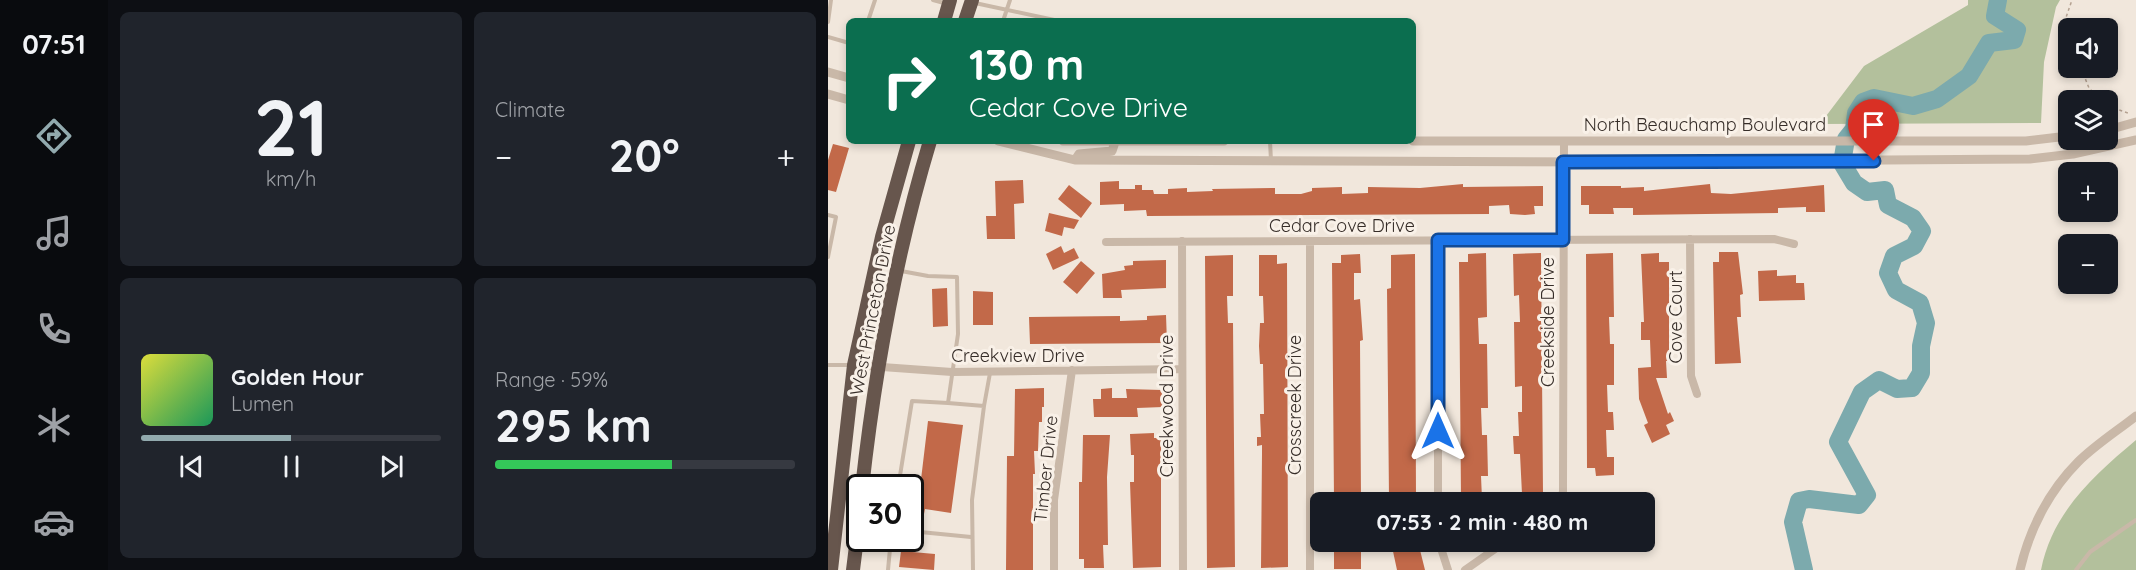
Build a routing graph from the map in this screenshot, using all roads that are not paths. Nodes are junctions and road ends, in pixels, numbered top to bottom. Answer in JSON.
{"nodes":[{"id":1,"x":831,"y":0,"type":"edge"},
{"id":2,"x":875,"y":0,"type":"edge"},
{"id":3,"x":933,"y":0,"type":"edge"},
{"id":4,"x":1010,"y":0,"type":"edge"},
{"id":5,"x":972,"y":1,"type":"edge"},
{"id":6,"x":949,"y":2,"type":"edge"},
{"id":7,"x":829,"y":8,"type":"edge"},
{"id":8,"x":1006,"y":11,"type":"junction"},
{"id":9,"x":869,"y":18,"type":"edge"},
{"id":10,"x":945,"y":18,"type":"edge"},
{"id":11,"x":966,"y":18,"type":"edge"},
{"id":12,"x":1004,"y":18,"type":"edge"},
{"id":13,"x":1043,"y":18,"type":"edge"},
{"id":14,"x":828,"y":22,"type":"edge"},
{"id":15,"x":828,"y":37,"type":"edge"},
{"id":16,"x":846,"y":42,"type":"edge"},
{"id":17,"x":828,"y":72,"type":"edge"},
{"id":18,"x":846,"y":77,"type":"edge"},
{"id":19,"x":828,"y":94,"type":"edge"},
{"id":20,"x":846,"y":99,"type":"edge"},
{"id":21,"x":2136,"y":122,"type":"edge"},
{"id":22,"x":2118,"y":127,"type":"edge"},
{"id":23,"x":2058,"y":137,"type":"edge"},
{"id":24,"x":2136,"y":140,"type":"edge"},
{"id":25,"x":1416,"y":141,"type":"edge"},
{"id":26,"x":1564,"y":142,"type":"junction"},
{"id":27,"x":908,"y":144,"type":"edge"},
{"id":28,"x":929,"y":144,"type":"edge"},
{"id":29,"x":1010,"y":144,"type":"edge"},
{"id":30,"x":1114,"y":144,"type":"edge"},
{"id":31,"x":1270,"y":144,"type":"edge"},
{"id":32,"x":1076,"y":160,"type":"junction"},
{"id":33,"x":1270,"y":162,"type":"junction"},
{"id":34,"x":1563,"y":162,"type":"junction"},
{"id":35,"x":828,"y":214,"type":"edge"},
{"id":36,"x":1690,"y":239,"type":"junction"},
{"id":37,"x":1438,"y":240,"type":"junction"},
{"id":38,"x":1563,"y":240,"type":"junction"},
{"id":39,"x":1182,"y":241,"type":"junction"},
{"id":40,"x":1310,"y":241,"type":"junction"},
{"id":41,"x":1106,"y":242,"type":"dead end"},
{"id":42,"x":1794,"y":244,"type":"dead end"},
{"id":43,"x":828,"y":257,"type":"edge"},
{"id":44,"x":897,"y":270,"type":"junction"},
{"id":45,"x":828,"y":364,"type":"edge"},
{"id":46,"x":854,"y":365,"type":"junction"},
{"id":47,"x":877,"y":368,"type":"junction"},
{"id":48,"x":1182,"y":369,"type":"junction"},
{"id":49,"x":1072,"y":370,"type":"junction"},
{"id":50,"x":952,"y":372,"type":"junction"},
{"id":51,"x":990,"y":372,"type":"junction"},
{"id":52,"x":1697,"y":394,"type":"dead end"},
{"id":53,"x":948,"y":403,"type":"junction"},
{"id":54,"x":984,"y":406,"type":"junction"},
{"id":55,"x":2136,"y":416,"type":"edge"},
{"id":56,"x":864,"y":474,"type":"edge"},
{"id":57,"x":900,"y":474,"type":"edge"},
{"id":58,"x":1438,"y":492,"type":"edge"},
{"id":59,"x":1561,"y":492,"type":"edge"},
{"id":60,"x":2136,"y":520,"type":"edge"},
{"id":61,"x":924,"y":532,"type":"edge"},
{"id":62,"x":971,"y":537,"type":"junction"},
{"id":63,"x":855,"y":552,"type":"edge"},
{"id":64,"x":890,"y":552,"type":"edge"},
{"id":65,"x":1442,"y":552,"type":"edge"},
{"id":66,"x":1491,"y":552,"type":"edge"},
{"id":67,"x":831,"y":570,"type":"edge"},
{"id":68,"x":853,"y":570,"type":"edge"},
{"id":69,"x":888,"y":570,"type":"edge"},
{"id":70,"x":973,"y":570,"type":"edge"},
{"id":71,"x":1054,"y":570,"type":"edge"},
{"id":72,"x":1183,"y":570,"type":"edge"},
{"id":73,"x":1311,"y":570,"type":"edge"},
{"id":74,"x":1448,"y":570,"type":"edge"},
{"id":75,"x":1465,"y":570,"type":"edge"},
{"id":76,"x":2020,"y":570,"type":"edge"},
{"id":77,"x":2076,"y":570,"type":"edge"}],
"edges":[{"from":1,"to":7,"type":"lane"},
{"from":2,"to":9,"type":"lane"},
{"from":3,"to":6,"type":"lane"},
{"from":4,"to":8,"type":"lane"},
{"from":5,"to":8,"type":"lane"},
{"from":5,"to":11,"type":"highway"},
{"from":6,"to":10,"type":"highway"},
{"from":7,"to":14,"type":"lane"},
{"from":8,"to":12,"type":"lane"},
{"from":8,"to":13,"type":"lane"},
{"from":15,"to":16,"type":"lane"},
{"from":17,"to":18,"type":"street"},
{"from":19,"to":20,"type":"street"},
{"from":21,"to":22,"type":"street"},
{"from":23,"to":26,"type":"street","name":"North Beauchamp Boulevard"},
{"from":24,"to":34,"type":"street","name":"North Beauchamp Boulevard"},
{"from":25,"to":26,"type":"street","name":"North Beauchamp Boulevard"},
{"from":26,"to":34,"type":"street","name":"Creekside Drive"},
{"from":27,"to":46,"type":"highway","name":"West Princeton Drive"},
{"from":28,"to":44,"type":"highway","name":"West Princeton Drive"},
{"from":29,"to":32,"type":"street","name":"North Beauchamp Boulevard"},
{"from":30,"to":32,"type":"street"},
{"from":31,"to":33,"type":"lane"},
{"from":32,"to":33,"type":"street","name":"North Beauchamp Boulevard"},
{"from":33,"to":34,"type":"street","name":"North Beauchamp Boulevard"},
{"from":34,"to":38,"type":"street","name":"Creekside Drive"},
{"from":35,"to":43,"type":"lane"},
{"from":36,"to":38,"type":"street","name":"Cedar Cove Drive"},
{"from":36,"to":42,"type":"street","name":"Cedar Cove Drive"},
{"from":36,"to":52,"type":"street","name":"Cove Court"},
{"from":37,"to":38,"type":"street","name":"Cedar Cove Drive"},
{"from":37,"to":40,"type":"street","name":"Cedar Cove Drive"},
{"from":37,"to":58,"type":"street"},
{"from":38,"to":59,"type":"street","name":"Creekside Drive"},
{"from":39,"to":40,"type":"street","name":"Cedar Cove Drive"},
{"from":39,"to":41,"type":"street","name":"Cedar Cove Drive"},
{"from":39,"to":48,"type":"street","name":"Creekwood Drive"},
{"from":40,"to":73,"type":"street","name":"Crosscreek Drive"},
{"from":44,"to":47,"type":"highway","name":"West Princeton Drive"},
{"from":44,"to":50,"type":"lane"},
{"from":45,"to":46,"type":"lane"},
{"from":46,"to":47,"type":"street","name":"Creekview Drive"},
{"from":46,"to":67,"type":"highway","name":"West Princeton Drive"},
{"from":47,"to":50,"type":"street","name":"Creekview Drive"},
{"from":47,"to":56,"type":"highway","name":"West Princeton Drive"},
{"from":48,"to":49,"type":"street","name":"Creekview Drive"},
{"from":48,"to":72,"type":"street","name":"Creekwood Drive"},
{"from":49,"to":51,"type":"street","name":"Creekview Drive"},
{"from":49,"to":71,"type":"street","name":"Timber Drive"},
{"from":50,"to":51,"type":"street","name":"Creekview Drive"},
{"from":50,"to":53,"type":"lane"},
{"from":51,"to":54,"type":"lane"},
{"from":53,"to":54,"type":"lane"},
{"from":53,"to":57,"type":"lane"},
{"from":54,"to":62,"type":"lane"},
{"from":55,"to":76,"type":"street"},
{"from":60,"to":77,"type":"lane"},
{"from":61,"to":62,"type":"lane"},
{"from":62,"to":70,"type":"lane"},
{"from":63,"to":68,"type":"highway"},
{"from":64,"to":69,"type":"lane"},
{"from":65,"to":74,"type":"street"},
{"from":66,"to":75,"type":"street"}]}
